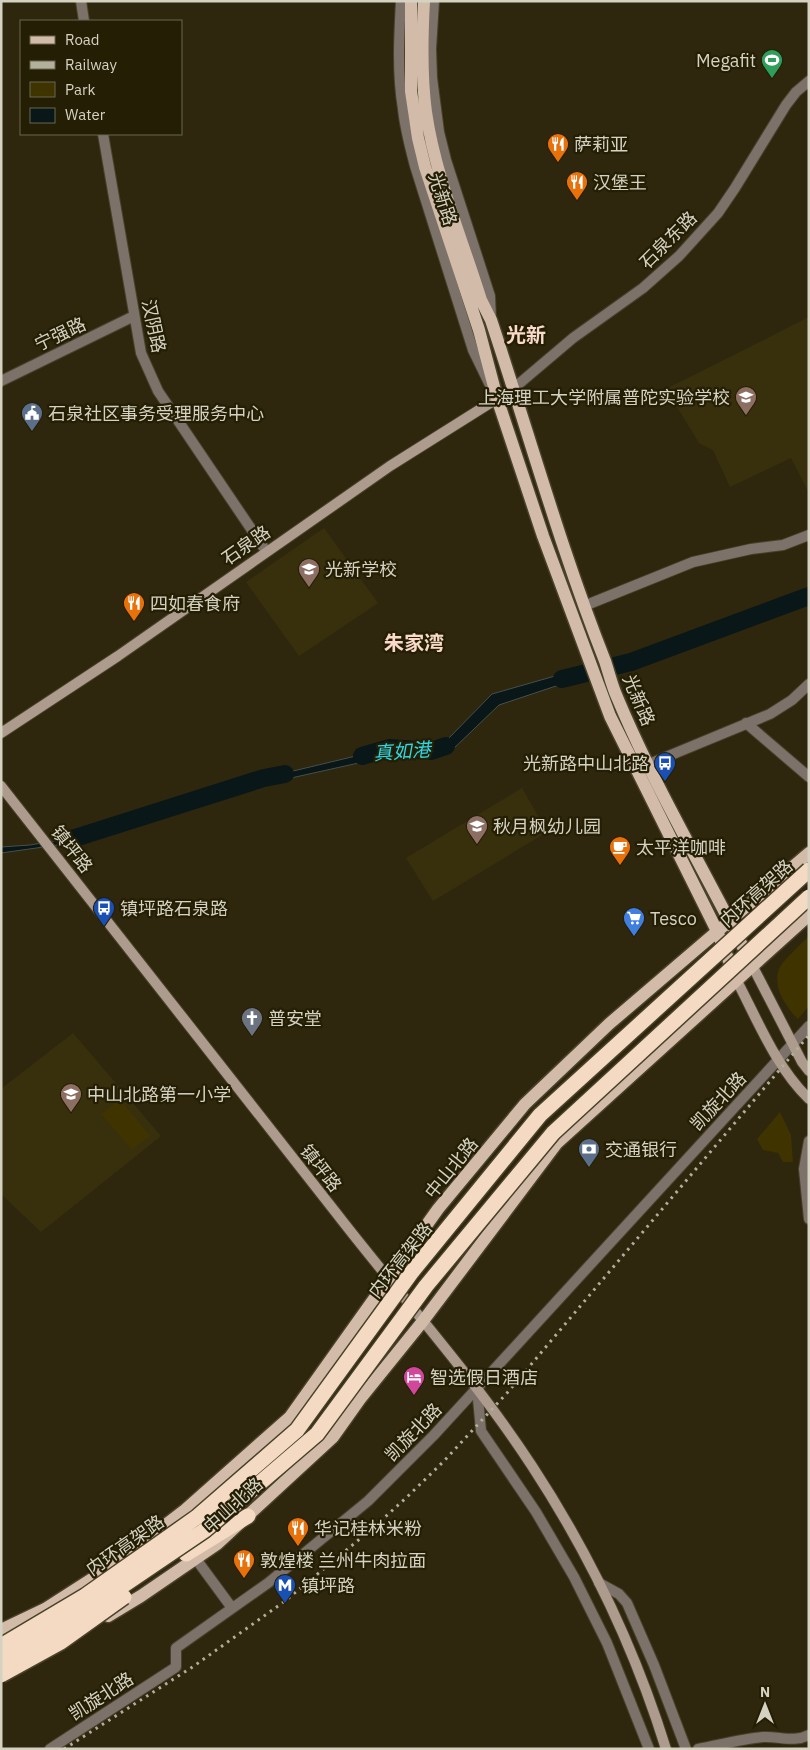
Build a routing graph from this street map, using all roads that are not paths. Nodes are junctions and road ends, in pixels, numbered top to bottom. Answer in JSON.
{"nodes":[{"id":1,"x":81,"y":1,"type":"edge"},
{"id":2,"x":401,"y":1,"type":"edge"},
{"id":3,"x":411,"y":1,"type":"edge"},
{"id":4,"x":424,"y":1,"type":"edge"},
{"id":5,"x":434,"y":1,"type":"edge"},
{"id":6,"x":84,"y":20,"type":"edge"},
{"id":7,"x":809,"y":81,"type":"edge"},
{"id":8,"x":103,"y":135,"type":"edge"},
{"id":9,"x":466,"y":272,"type":"junction"},
{"id":10,"x":134,"y":316,"type":"junction"},
{"id":11,"x":491,"y":320,"type":"junction"},
{"id":12,"x":1,"y":381,"type":"edge"},
{"id":13,"x":514,"y":388,"type":"junction"},
{"id":14,"x":497,"y":398,"type":"junction"},
{"id":15,"x":809,"y":535,"type":"edge"},
{"id":16,"x":266,"y":551,"type":"junction"},
{"id":17,"x":584,"y":606,"type":"junction"},
{"id":18,"x":809,"y":684,"type":"edge"},
{"id":19,"x":746,"y":724,"type":"junction"},
{"id":20,"x":1,"y":733,"type":"edge"},
{"id":21,"x":649,"y":764,"type":"junction"},
{"id":22,"x":809,"y":778,"type":"edge"},
{"id":23,"x":1,"y":786,"type":"edge"},
{"id":24,"x":809,"y":852,"type":"edge"},
{"id":25,"x":809,"y":870,"type":"edge"},
{"id":26,"x":809,"y":897,"type":"edge"},
{"id":27,"x":809,"y":915,"type":"edge"},
{"id":28,"x":730,"y":920,"type":"junction"},
{"id":29,"x":717,"y":932,"type":"junction"},
{"id":30,"x":753,"y":966,"type":"junction"},
{"id":31,"x":737,"y":981,"type":"junction"},
{"id":32,"x":809,"y":1026,"type":"edge"},
{"id":33,"x":793,"y":1044,"type":"junction"},
{"id":34,"x":778,"y":1059,"type":"junction"},
{"id":35,"x":809,"y":1071,"type":"edge"},
{"id":36,"x":809,"y":1099,"type":"edge"},
{"id":37,"x":809,"y":1141,"type":"edge"},
{"id":38,"x":809,"y":1219,"type":"edge"},
{"id":39,"x":388,"y":1280,"type":"junction"},
{"id":40,"x":423,"y":1321,"type":"junction"},
{"id":41,"x":477,"y":1388,"type":"junction"},
{"id":42,"x":248,"y":1516,"type":"joint"},
{"id":43,"x":191,"y":1556,"type":"junction"},
{"id":44,"x":599,"y":1583,"type":"junction"},
{"id":45,"x":232,"y":1608,"type":"junction"},
{"id":46,"x":1,"y":1630,"type":"edge"},
{"id":47,"x":1,"y":1646,"type":"edge"},
{"id":48,"x":1,"y":1660,"type":"edge"},
{"id":49,"x":1,"y":1673,"type":"edge"},
{"id":50,"x":809,"y":1735,"type":"edge"},
{"id":51,"x":50,"y":1749,"type":"edge"},
{"id":52,"x":649,"y":1749,"type":"edge"},
{"id":53,"x":666,"y":1749,"type":"edge"},
{"id":54,"x":686,"y":1749,"type":"edge"},
{"id":55,"x":698,"y":1749,"type":"edge"}],
"edges":[{"from":1,"to":6,"type":"street"},
{"from":2,"to":14,"type":"street","name":"光新路"},
{"from":3,"to":9,"type":"main road","name":"光新路"},
{"from":4,"to":9,"type":"main road","name":"光新路"},
{"from":5,"to":11,"type":"street","name":"光新路"},
{"from":7,"to":13,"type":"street","name":"石泉东路"},
{"from":8,"to":10,"type":"street","name":"汉阴路"},
{"from":9,"to":11,"type":"main road","name":"光新路"},
{"from":9,"to":14,"type":"main road","name":"光新路"},
{"from":10,"to":12,"type":"street","name":"宁强路"},
{"from":10,"to":16,"type":"street","name":"汉阴路"},
{"from":11,"to":13,"type":"main road","name":"光新路"},
{"from":13,"to":14,"type":"street","name":"石泉路"},
{"from":13,"to":17,"type":"main road","name":"光新路"},
{"from":14,"to":16,"type":"street","name":"石泉路"},
{"from":14,"to":29,"type":"main road","name":"光新路"},
{"from":15,"to":17,"type":"street"},
{"from":16,"to":20,"type":"street","name":"石泉路"},
{"from":17,"to":21,"type":"main road","name":"光新路"},
{"from":18,"to":19,"type":"street"},
{"from":19,"to":21,"type":"street"},
{"from":19,"to":22,"type":"street"},
{"from":21,"to":28,"type":"main road","name":"光新路"},
{"from":23,"to":39,"type":"street","name":"镇坪路"},
{"from":24,"to":28,"type":"main road","name":"中山北路"},
{"from":25,"to":47,"type":"highway","name":"内环高架路","bridge":true},
{"from":26,"to":48,"type":"highway","name":"内环高架路","bridge":true},
{"from":27,"to":30,"type":"main road","name":"中山北路"},
{"from":28,"to":29,"type":"main road","name":"中山北路"},
{"from":28,"to":30,"type":"main road","name":"光新路"},
{"from":29,"to":31,"type":"main road","name":"光新路"},
{"from":29,"to":39,"type":"main road","name":"中山北路"},
{"from":30,"to":31,"type":"main road","name":"中山北路"},
{"from":30,"to":33,"type":"street","name":"光新路"},
{"from":31,"to":34,"type":"street","name":"光新路"},
{"from":31,"to":40,"type":"main road","name":"中山北路"},
{"from":32,"to":33,"type":"street","name":"凯旋北路"},
{"from":33,"to":34,"type":"street","name":"凯旋北路"},
{"from":33,"to":35,"type":"street","name":"光新路"},
{"from":34,"to":36,"type":"street","name":"光新路"},
{"from":34,"to":41,"type":"street","name":"凯旋北路"},
{"from":37,"to":38,"type":"street"},
{"from":39,"to":40,"type":"street","name":"镇坪路"},
{"from":39,"to":46,"type":"main road","name":"中山北路"},
{"from":40,"to":41,"type":"street","name":"镇坪路"},
{"from":40,"to":42,"type":"main road","name":"中山北路"},
{"from":41,"to":44,"type":"street","name":"镇坪路"},
{"from":41,"to":45,"type":"street","name":"凯旋北路"},
{"from":41,"to":52,"type":"street"},
{"from":42,"to":43,"type":"highway"},
{"from":43,"to":45,"type":"street"},
{"from":43,"to":49,"type":"highway","bridge":true},
{"from":44,"to":53,"type":"street","name":"镇坪路"},
{"from":44,"to":54,"type":"street"},
{"from":45,"to":51,"type":"street","name":"凯旋北路"},
{"from":50,"to":55,"type":"street"}]}
